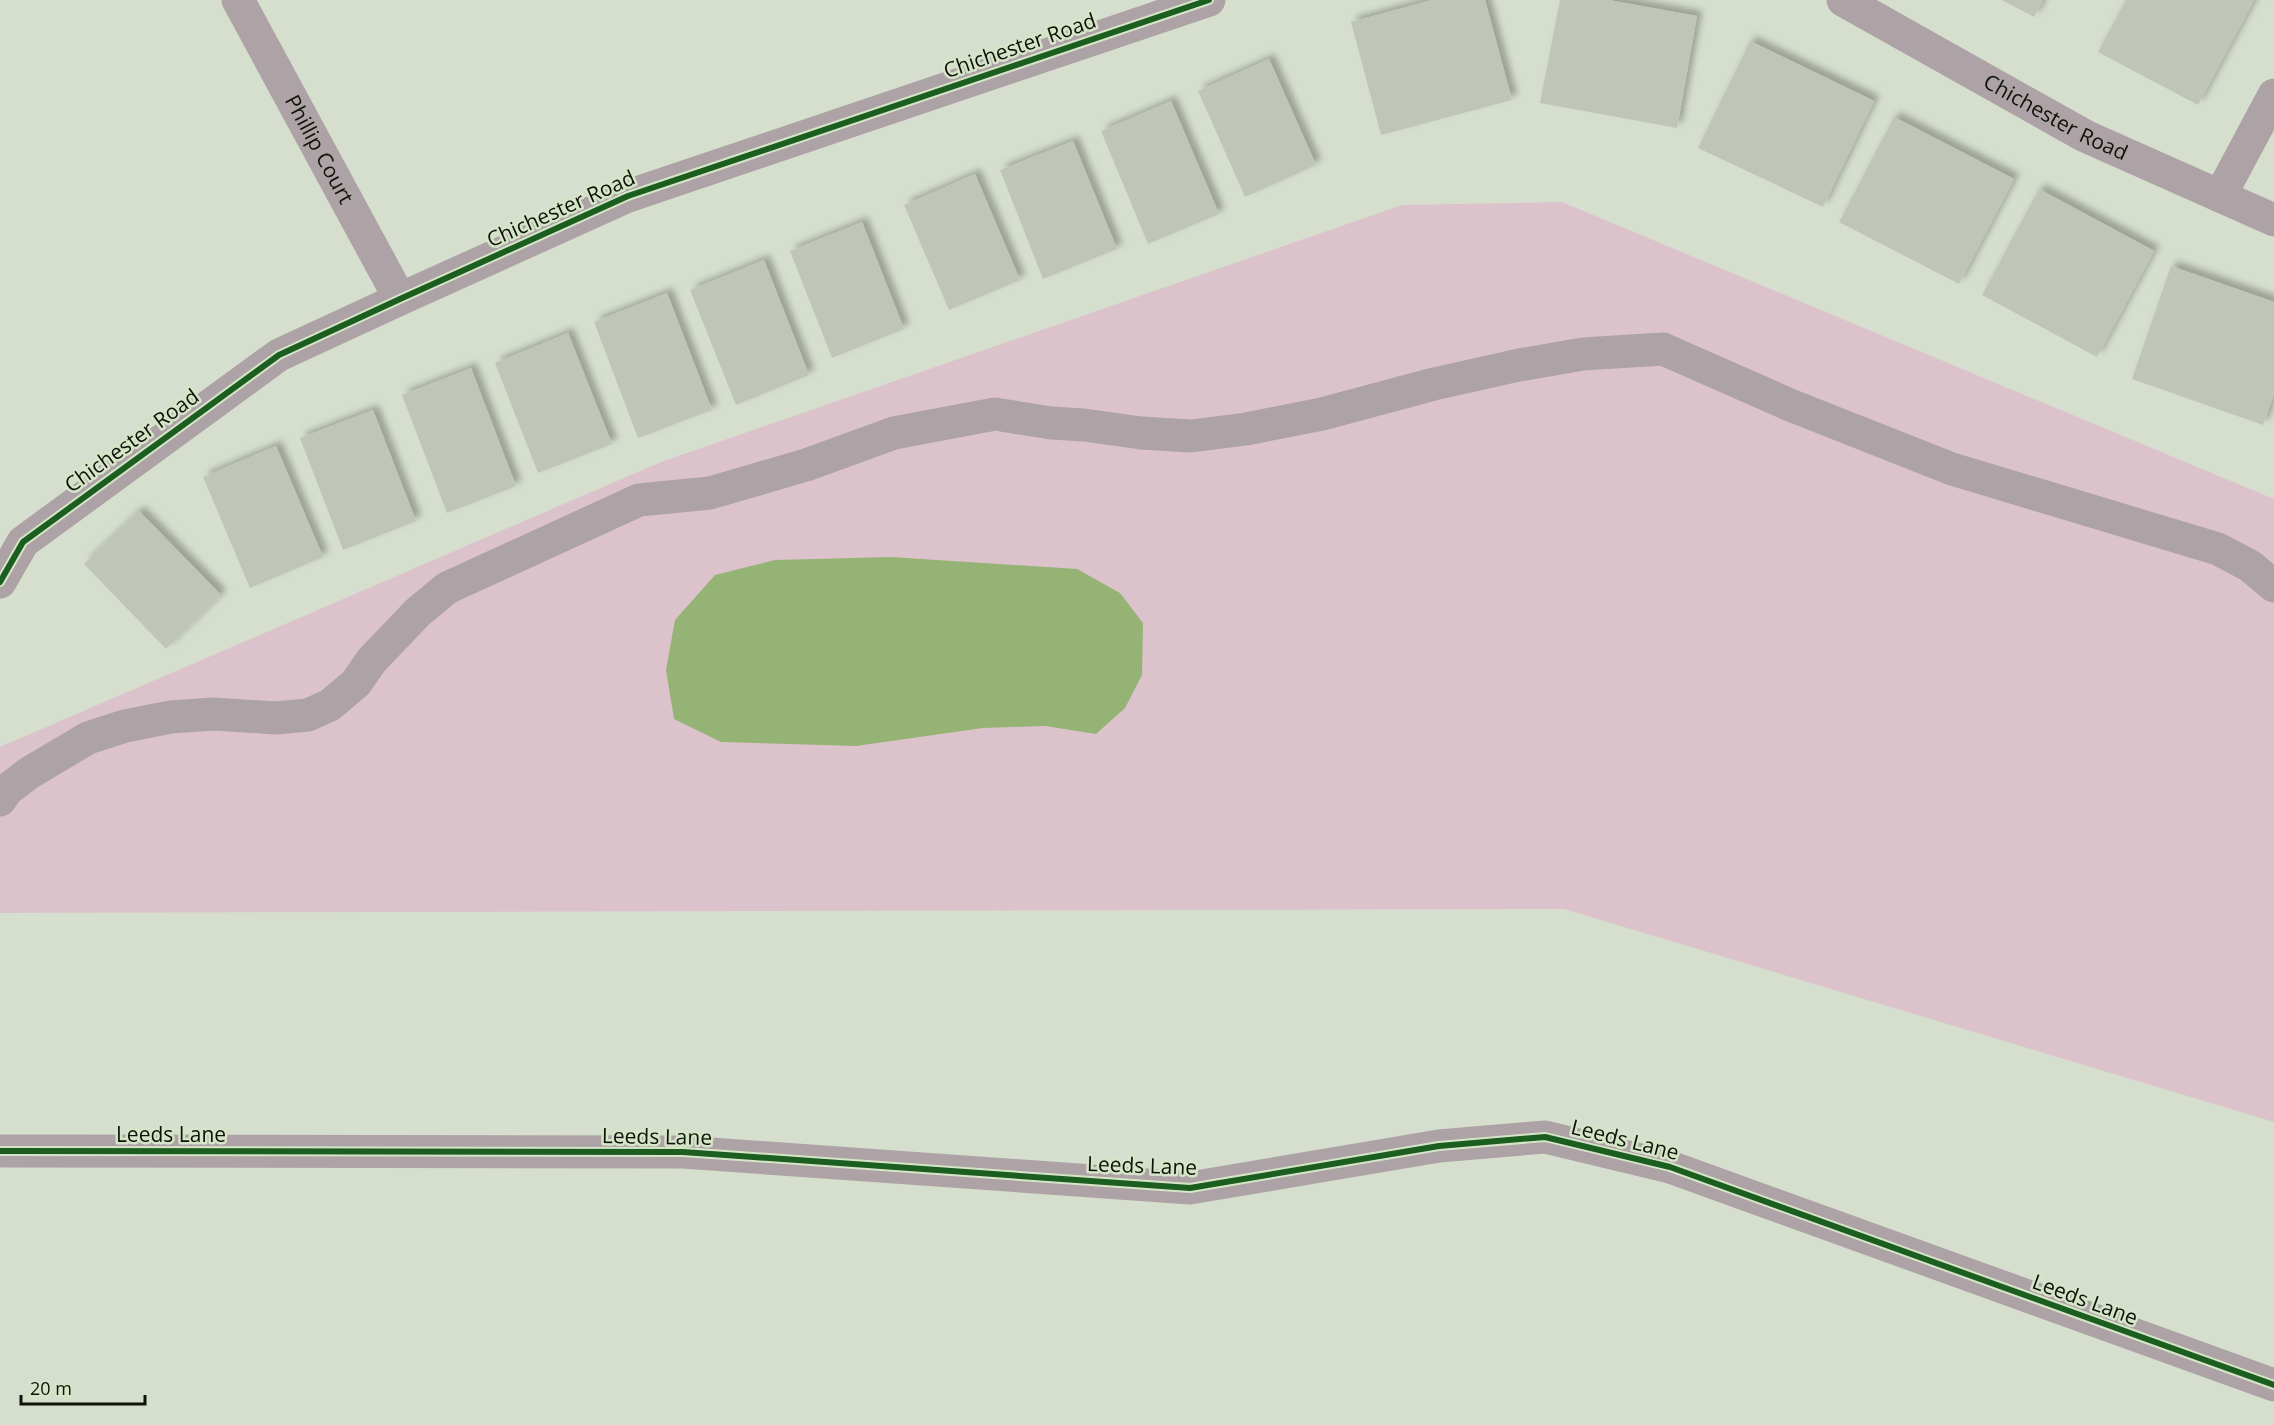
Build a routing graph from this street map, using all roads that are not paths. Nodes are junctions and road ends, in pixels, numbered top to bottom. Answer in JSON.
{"nodes":[{"id":1,"x":238,"y":0,"type":"edge"},
{"id":2,"x":1209,"y":0,"type":"edge"},
{"id":3,"x":1843,"y":0,"type":"edge"},
{"id":4,"x":2274,"y":95,"type":"edge"},
{"id":5,"x":2220,"y":196,"type":"junction"},
{"id":6,"x":2274,"y":220,"type":"edge"},
{"id":7,"x":400,"y":299,"type":"junction"},
{"id":8,"x":0,"y":582,"type":"edge"},
{"id":9,"x":2274,"y":586,"type":"edge"},
{"id":10,"x":0,"y":800,"type":"edge"},
{"id":11,"x":0,"y":1151,"type":"edge"},
{"id":12,"x":2274,"y":1385,"type":"edge"}],
"edges":[{"from":1,"to":7,"type":"street","name":"Phillip Court"},
{"from":2,"to":7,"type":"street","name":"Chichester Road"},
{"from":3,"to":5,"type":"street","name":"Chichester Road"},
{"from":4,"to":5,"type":"street"},
{"from":5,"to":6,"type":"street","name":"Chichester Road"},
{"from":7,"to":8,"type":"street","name":"Chichester Road"},
{"from":9,"to":10,"type":"street"},
{"from":11,"to":12,"type":"street","name":"Leeds Lane"}]}
